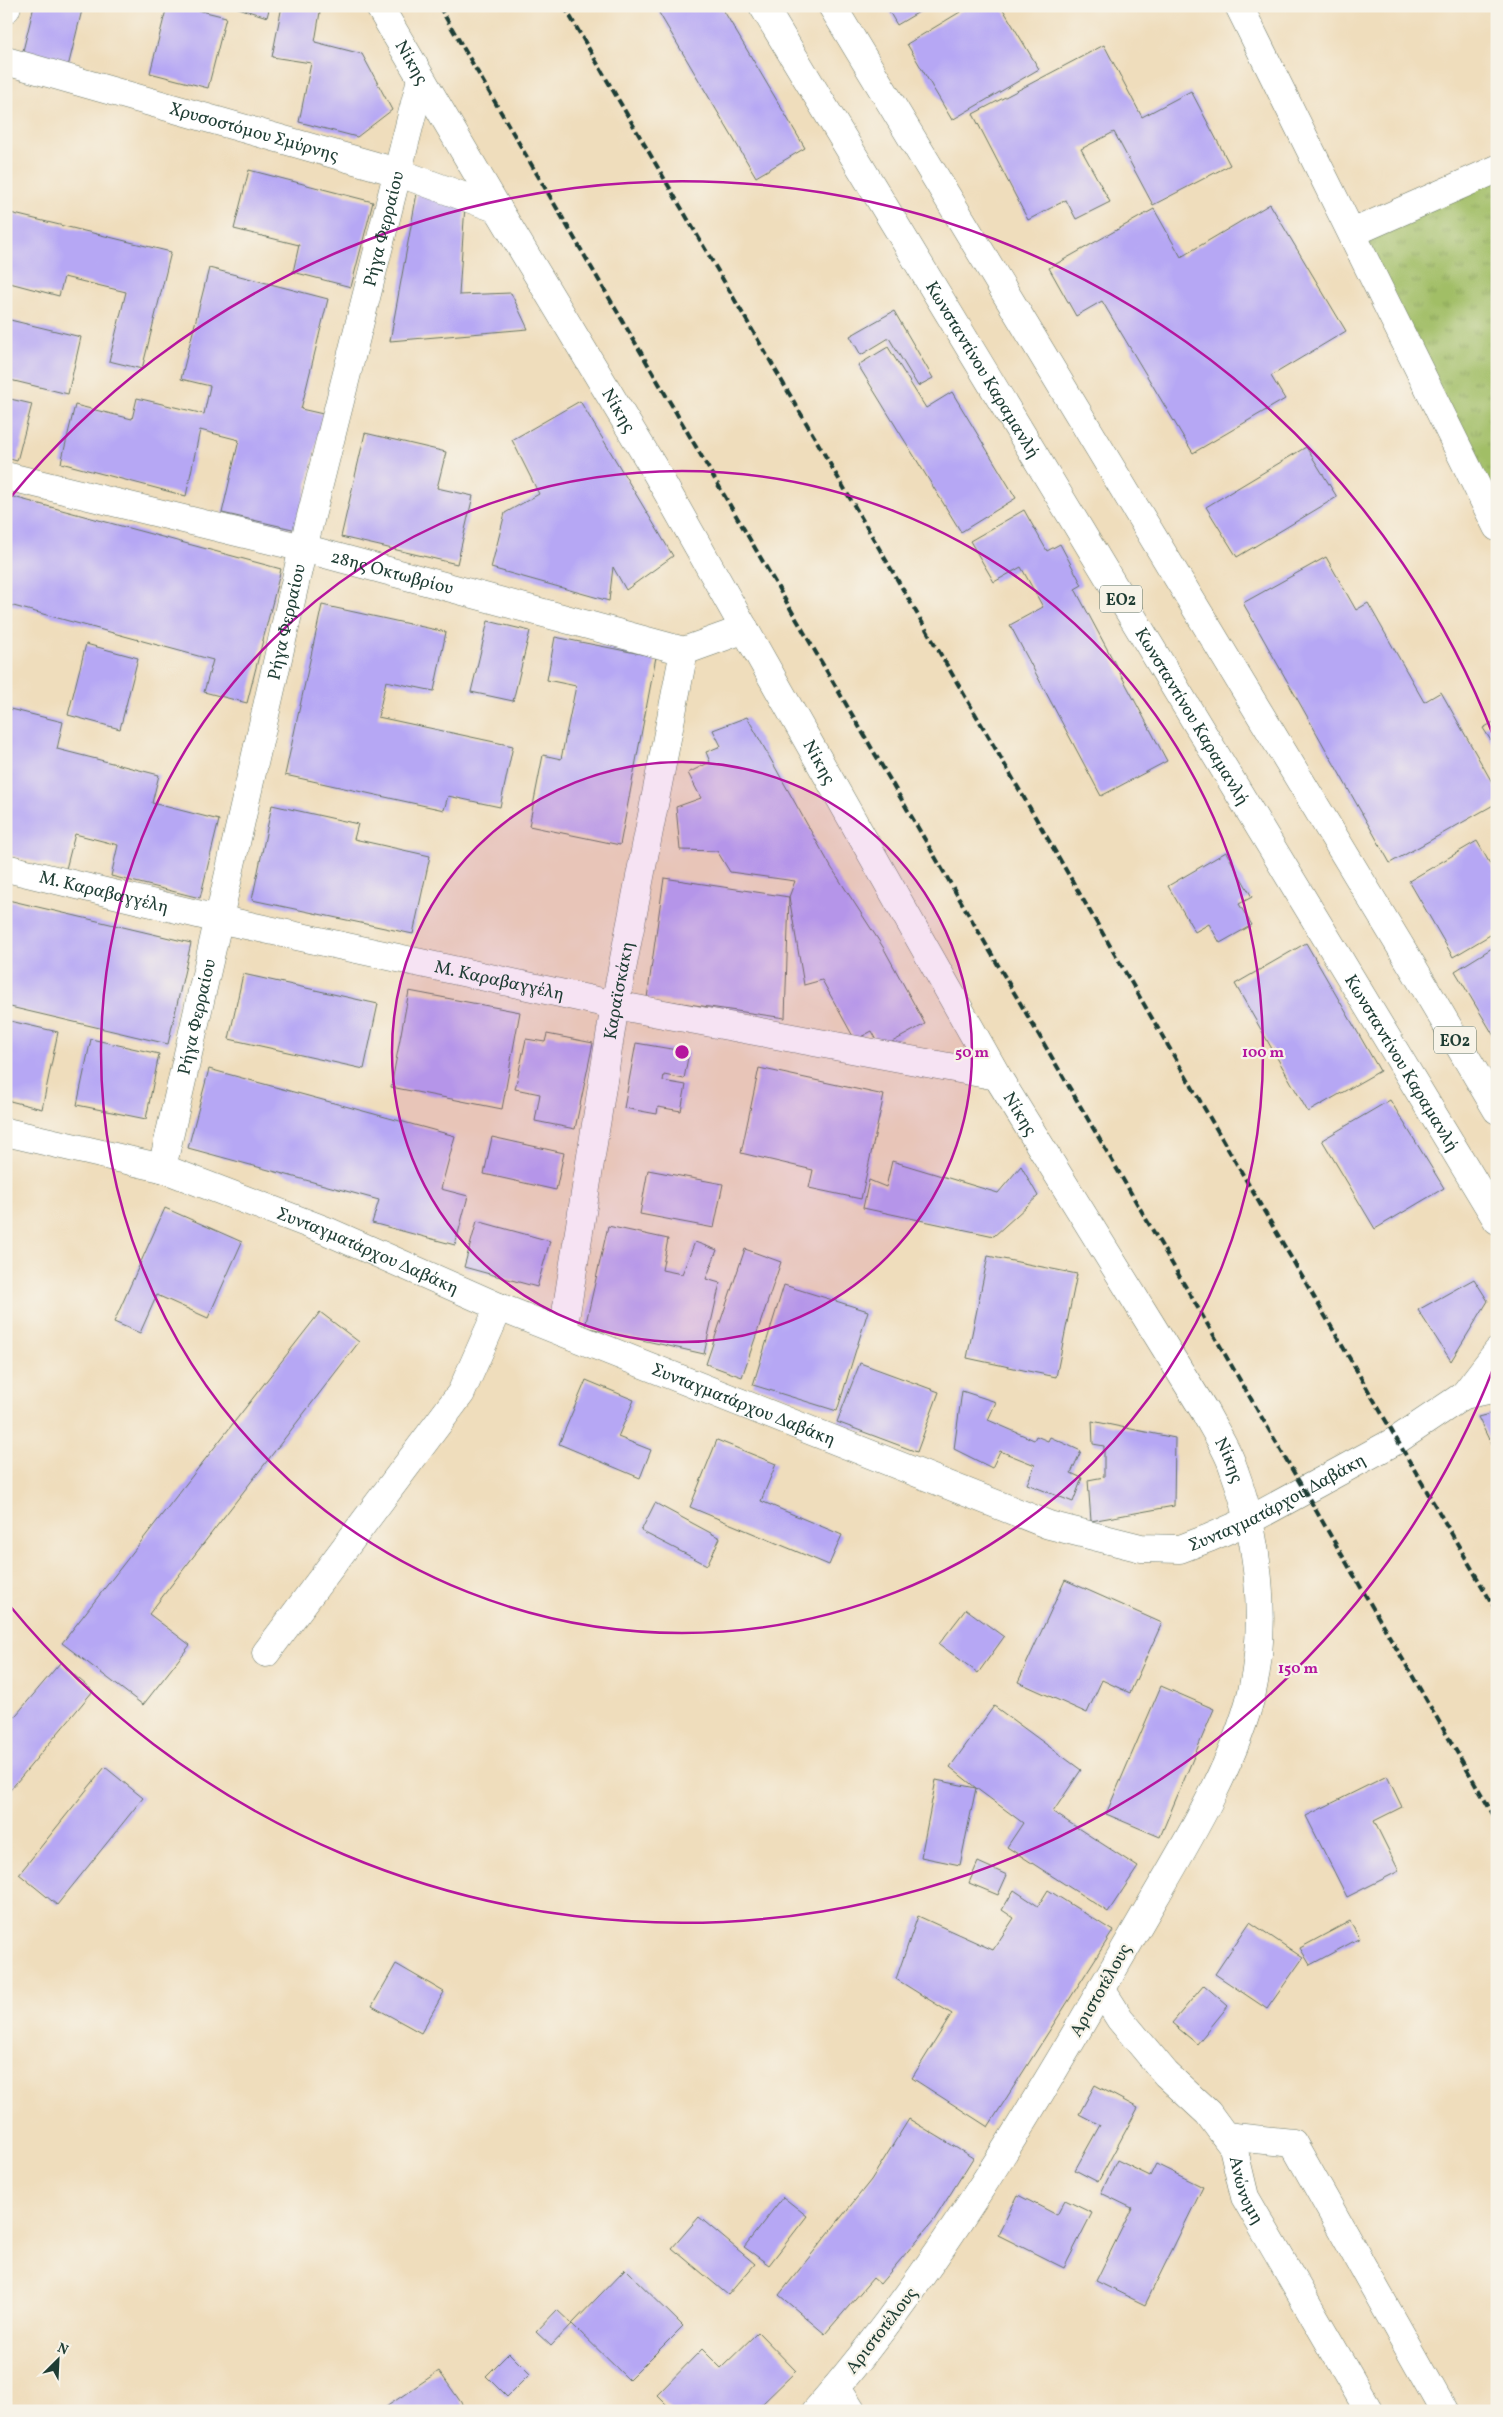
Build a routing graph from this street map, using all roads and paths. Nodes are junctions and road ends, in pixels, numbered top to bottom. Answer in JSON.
{"nodes":[{"id":1,"x":379,"y":6,"type":"edge"},
{"id":2,"x":763,"y":6,"type":"edge"},
{"id":3,"x":832,"y":6,"type":"edge"},
{"id":4,"x":1239,"y":6,"type":"edge"},
{"id":5,"x":6,"y":61,"type":"edge"},
{"id":6,"x":421,"y":79,"type":"junction"},
{"id":7,"x":1497,"y":169,"type":"edge"},
{"id":8,"x":397,"y":172,"type":"junction"},
{"id":9,"x":498,"y":209,"type":"junction"},
{"id":10,"x":1352,"y":233,"type":"junction"},
{"id":11,"x":6,"y":476,"type":"edge"},
{"id":12,"x":1497,"y":527,"type":"edge"},
{"id":13,"x":303,"y":548,"type":"junction"},
{"id":14,"x":745,"y":629,"type":"junction"},
{"id":15,"x":684,"y":651,"type":"junction"},
{"id":16,"x":6,"y":868,"type":"edge"},
{"id":17,"x":218,"y":919,"type":"junction"},
{"id":18,"x":615,"y":1005,"type":"junction"},
{"id":19,"x":997,"y":1076,"type":"junction"},
{"id":20,"x":1497,"y":1110,"type":"edge"},
{"id":21,"x":6,"y":1132,"type":"edge"},
{"id":22,"x":162,"y":1168,"type":"junction"},
{"id":23,"x":1497,"y":1220,"type":"edge"},
{"id":24,"x":499,"y":1307,"type":"junction"},
{"id":25,"x":563,"y":1332,"type":"junction"},
{"id":26,"x":1497,"y":1352,"type":"edge"},
{"id":27,"x":1497,"y":1388,"type":"edge"},
{"id":28,"x":1464,"y":1395,"type":"junction"},
{"id":29,"x":1250,"y":1520,"type":"junction"},
{"id":30,"x":266,"y":1653,"type":"dead end"},
{"id":31,"x":1101,"y":1989,"type":"junction"},
{"id":32,"x":1225,"y":2136,"type":"junction"},
{"id":33,"x":837,"y":2387,"type":"junction"},
{"id":34,"x":816,"y":2411,"type":"edge"},
{"id":35,"x":852,"y":2411,"type":"edge"},
{"id":36,"x":1369,"y":2411,"type":"edge"},
{"id":37,"x":1444,"y":2411,"type":"edge"}],
"edges":[{"from":1,"to":6,"type":"street","name":"Νίκης"},
{"from":2,"to":23,"type":"street","name":"Κωνσταντίνου Καραμανλή","number":"ΕΟ2"},
{"from":3,"to":20,"type":"street","number":"ΕΟ2"},
{"from":4,"to":10,"type":"street"},
{"from":5,"to":8,"type":"street","name":"Χρυσοστόμου Σμύρνης"},
{"from":6,"to":8,"type":"street","name":"Ρήγα Φερραίου"},
{"from":6,"to":9,"type":"street","name":"Νίκης"},
{"from":7,"to":10,"type":"street"},
{"from":8,"to":9,"type":"street","name":"Χρυσοστόμου Σμύρνης"},
{"from":8,"to":13,"type":"street","name":"Ρήγα Φερραίου"},
{"from":9,"to":14,"type":"street","name":"Νίκης"},
{"from":10,"to":12,"type":"street"},
{"from":11,"to":13,"type":"street","name":"28ης Οκτωβρίου"},
{"from":13,"to":15,"type":"street","name":"28ης Οκτωβρίου"},
{"from":13,"to":17,"type":"street","name":"Ρήγα Φερραίου"},
{"from":14,"to":15,"type":"street"},
{"from":14,"to":19,"type":"street","name":"Νίκης"},
{"from":15,"to":18,"type":"street","name":"Καραϊσκάκη"},
{"from":16,"to":17,"type":"street","name":"Μ. Καραβαγγέλη"},
{"from":17,"to":18,"type":"street","name":"Μ. Καραβαγγέλη"},
{"from":17,"to":22,"type":"street","name":"Ρήγα Φερραίου"},
{"from":18,"to":19,"type":"street","name":"Μ. Καραβαγγέλη"},
{"from":18,"to":25,"type":"street","name":"Καραϊσκάκη"},
{"from":19,"to":29,"type":"street","name":"Νίκης"},
{"from":21,"to":22,"type":"street","name":"Συνταγματάρχου Δαβάκη"},
{"from":22,"to":24,"type":"street","name":"Συνταγματάρχου Δαβάκη"},
{"from":24,"to":25,"type":"street","name":"Συνταγματάρχου Δαβάκη"},
{"from":24,"to":30,"type":"street"},
{"from":25,"to":29,"type":"street","name":"Συνταγματάρχου Δαβάκη"},
{"from":26,"to":28,"type":"street","name":"Συνταγματάρχου Δαβάκη"},
{"from":27,"to":28,"type":"street","name":"Συνταγματάρχου Δαβάκη"},
{"from":28,"to":29,"type":"street","name":"Συνταγματάρχου Δαβάκη"},
{"from":29,"to":31,"type":"street","name":"Αριστοτέλους"},
{"from":31,"to":32,"type":"street","name":"Ανώνυμη"},
{"from":31,"to":33,"type":"street","name":"Αριστοτέλους"},
{"from":32,"to":36,"type":"street","name":"Ανώνυμη"},
{"from":32,"to":37,"type":"street"},
{"from":33,"to":34,"type":"street","name":"Αριστοτέλους"},
{"from":33,"to":35,"type":"street"}]}
